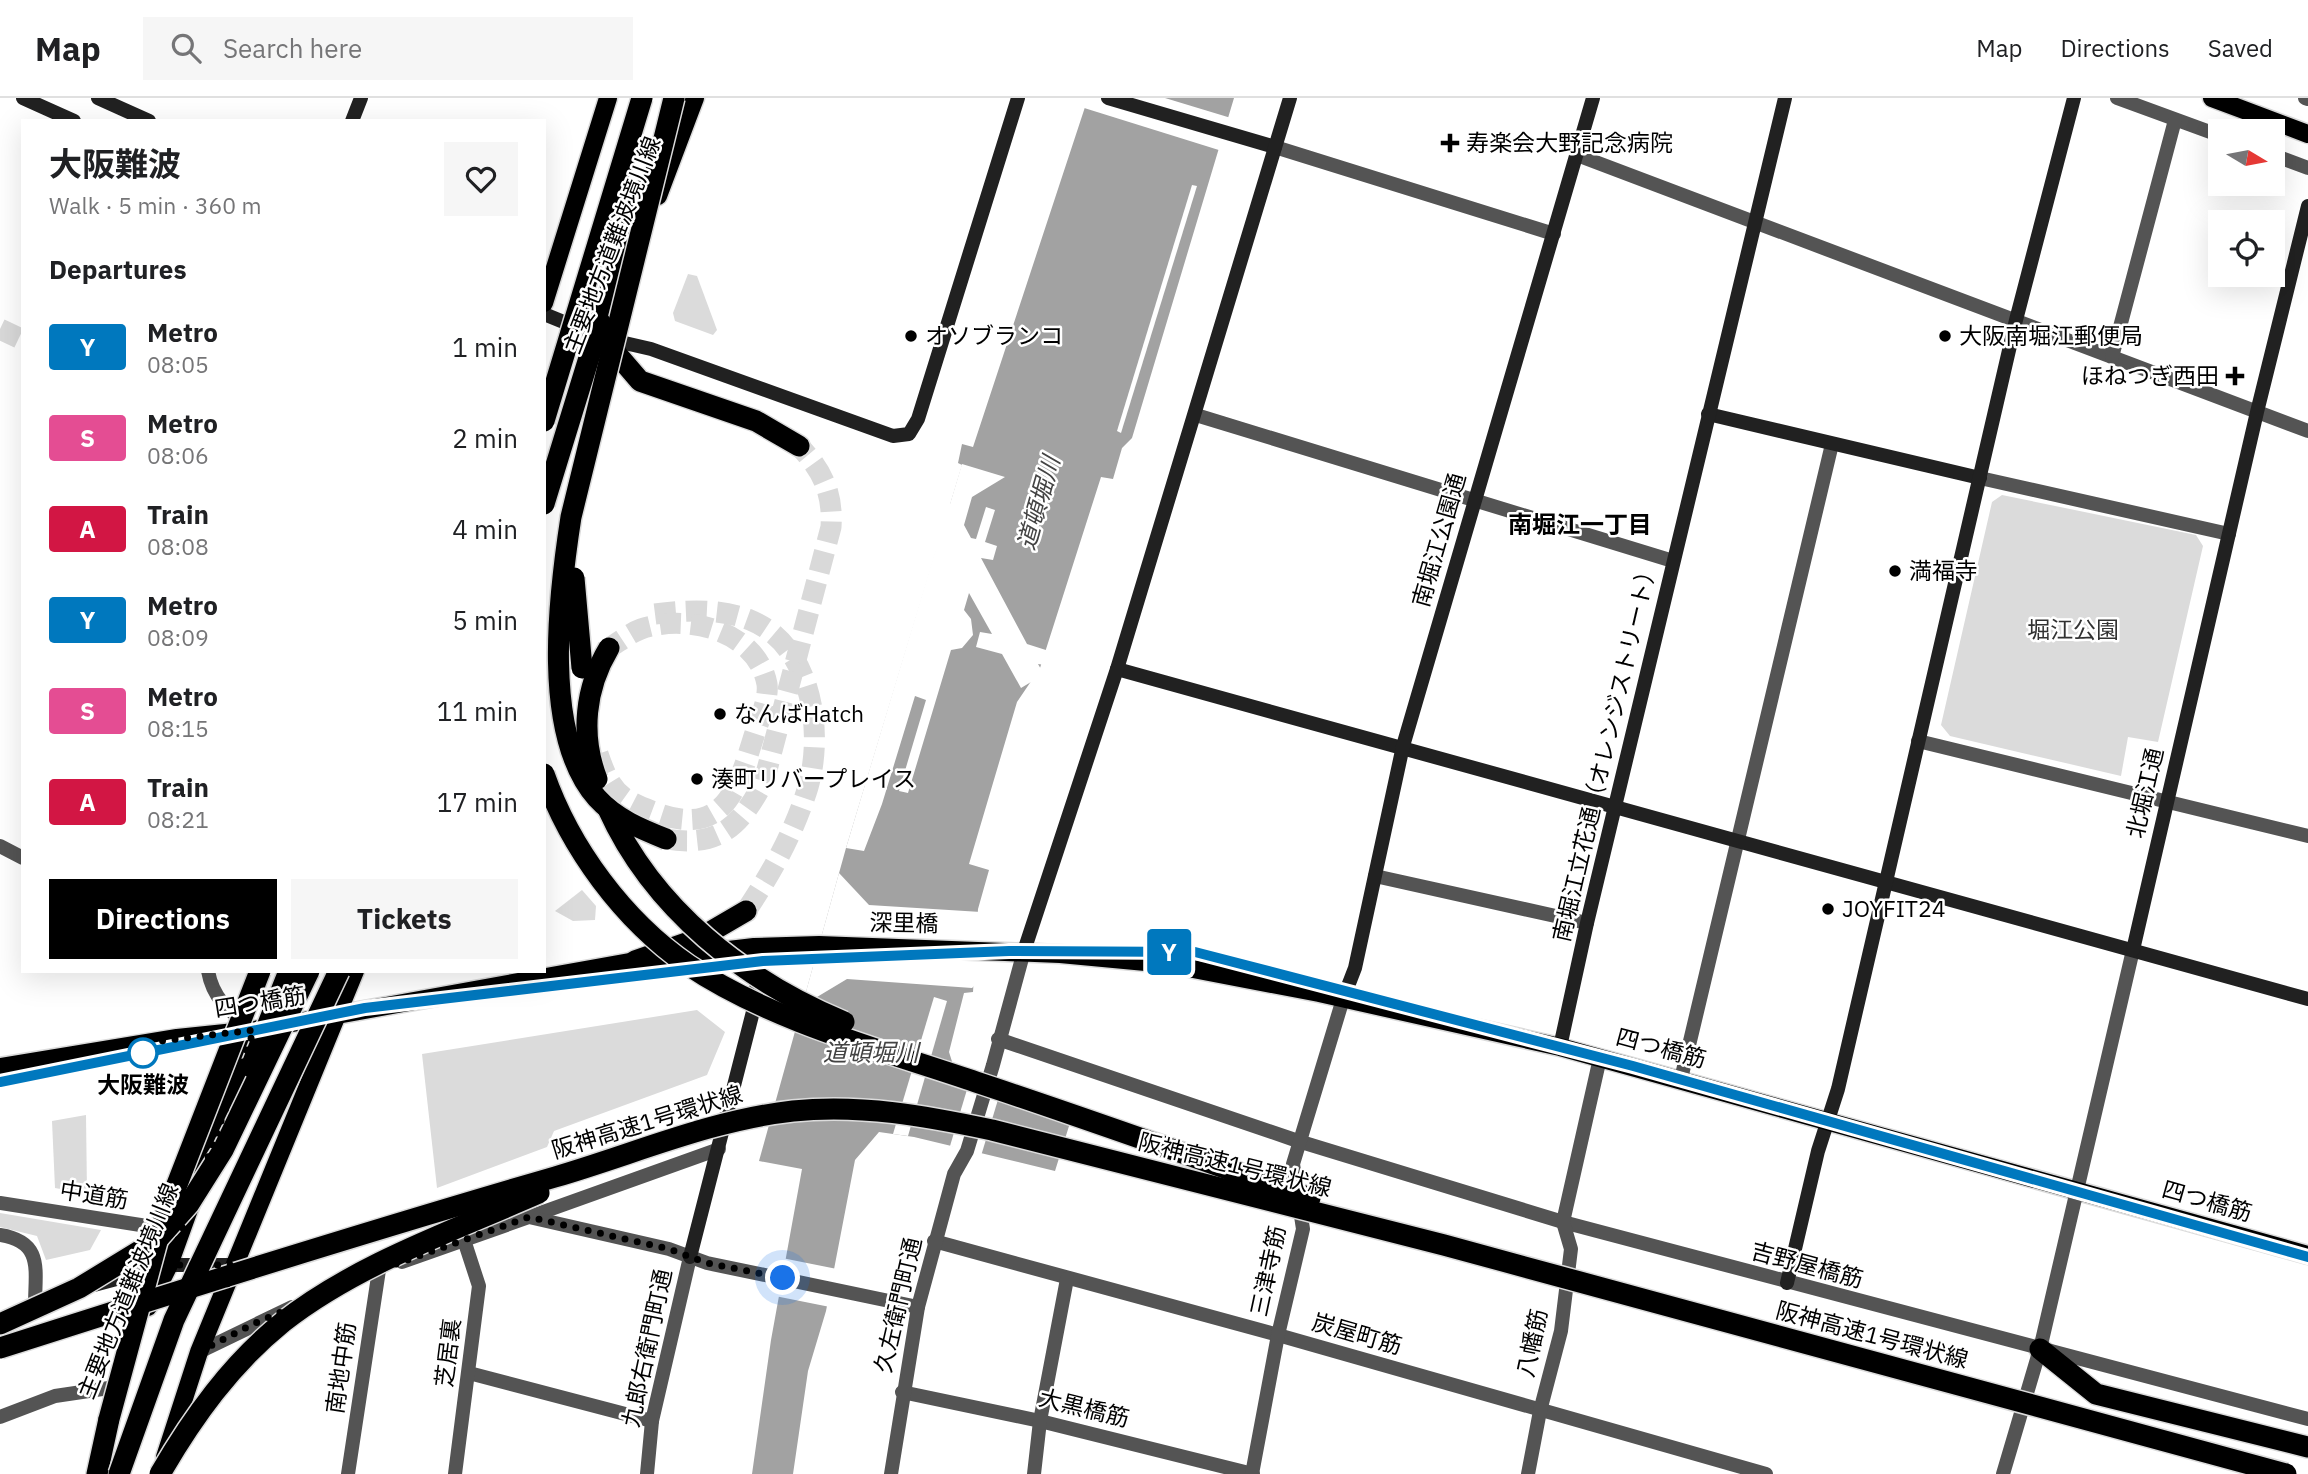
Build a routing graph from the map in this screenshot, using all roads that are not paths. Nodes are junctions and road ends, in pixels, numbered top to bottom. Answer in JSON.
{"nodes":[{"id":1,"x":23,"y":98,"type":"edge"},
{"id":2,"x":98,"y":98,"type":"edge"},
{"id":3,"x":361,"y":98,"type":"edge"},
{"id":4,"x":608,"y":98,"type":"edge"},
{"id":5,"x":642,"y":98,"type":"edge"},
{"id":6,"x":673,"y":98,"type":"edge"},
{"id":7,"x":695,"y":98,"type":"edge"},
{"id":8,"x":1018,"y":98,"type":"edge"},
{"id":9,"x":1108,"y":98,"type":"edge"},
{"id":10,"x":1290,"y":98,"type":"edge"},
{"id":11,"x":1593,"y":98,"type":"edge"},
{"id":12,"x":1785,"y":98,"type":"edge"},
{"id":13,"x":2074,"y":98,"type":"edge"},
{"id":14,"x":2117,"y":98,"type":"edge"},
{"id":15,"x":2212,"y":98,"type":"edge"},
{"id":16,"x":70,"y":119,"type":"edge"},
{"id":17,"x":145,"y":119,"type":"edge"},
{"id":18,"x":353,"y":119,"type":"edge"},
{"id":19,"x":2175,"y":120,"type":"junction"},
{"id":20,"x":2208,"y":131,"type":"edge"},
{"id":21,"x":2308,"y":134,"type":"edge"},
{"id":22,"x":1275,"y":147,"type":"junction"},
{"id":23,"x":1577,"y":155,"type":"junction"},
{"id":24,"x":2286,"y":160,"type":"edge"},
{"id":25,"x":2308,"y":168,"type":"edge"},
{"id":26,"x":2308,"y":206,"type":"edge"},
{"id":27,"x":1754,"y":225,"type":"junction"},
{"id":28,"x":1554,"y":234,"type":"junction"},
{"id":29,"x":546,"y":297,"type":"edge"},
{"id":30,"x":546,"y":315,"type":"edge"},
{"id":31,"x":2016,"y":320,"type":"junction"},
{"id":32,"x":602,"y":330,"type":"junction"},
{"id":33,"x":2112,"y":357,"type":"junction"},
{"id":34,"x":2257,"y":412,"type":"junction"},
{"id":35,"x":546,"y":414,"type":"edge"},
{"id":36,"x":1708,"y":414,"type":"junction"},
{"id":37,"x":1195,"y":415,"type":"junction"},
{"id":38,"x":2308,"y":431,"type":"edge"},
{"id":39,"x":1832,"y":444,"type":"junction"},
{"id":40,"x":799,"y":446,"type":"tunnel mouth"},
{"id":41,"x":585,"y":450,"type":"junction"},
{"id":42,"x":1980,"y":478,"type":"junction"},
{"id":43,"x":546,"y":484,"type":"edge"},
{"id":44,"x":546,"y":498,"type":"edge"},
{"id":45,"x":1474,"y":501,"type":"junction"},
{"id":46,"x":2230,"y":534,"type":"junction"},
{"id":47,"x":1673,"y":561,"type":"junction"},
{"id":48,"x":609,"y":648,"type":"tunnel mouth"},
{"id":49,"x":582,"y":668,"type":"dead end"},
{"id":50,"x":1117,"y":669,"type":"junction"},
{"id":51,"x":1918,"y":741,"type":"junction"},
{"id":52,"x":1403,"y":746,"type":"junction"},
{"id":53,"x":546,"y":779,"type":"edge"},
{"id":54,"x":2166,"y":800,"type":"junction"},
{"id":55,"x":1615,"y":806,"type":"junction"},
{"id":56,"x":2308,"y":835,"type":"edge"},
{"id":57,"x":666,"y":839,"type":"tunnel mouth"},
{"id":58,"x":1739,"y":839,"type":"junction"},
{"id":59,"x":0,"y":846,"type":"edge"},
{"id":60,"x":21,"y":857,"type":"edge"},
{"id":61,"x":1375,"y":876,"type":"junction"},
{"id":62,"x":1885,"y":881,"type":"junction"},
{"id":63,"x":746,"y":911,"type":"tunnel mouth"},
{"id":64,"x":1587,"y":923,"type":"junction"},
{"id":65,"x":818,"y":945,"type":"joint"},
{"id":66,"x":754,"y":947,"type":"junction"},
{"id":67,"x":989,"y":949,"type":"joint"},
{"id":68,"x":2133,"y":950,"type":"junction"},
{"id":69,"x":1024,"y":951,"type":"junction"},
{"id":70,"x":635,"y":961,"type":"junction"},
{"id":71,"x":208,"y":973,"type":"edge"},
{"id":72,"x":259,"y":973,"type":"edge"},
{"id":73,"x":277,"y":973,"type":"edge"},
{"id":74,"x":288,"y":973,"type":"edge"},
{"id":75,"x":308,"y":973,"type":"edge"},
{"id":76,"x":338,"y":973,"type":"edge"},
{"id":77,"x":354,"y":973,"type":"edge"},
{"id":78,"x":1343,"y":999,"type":"junction"},
{"id":79,"x":2308,"y":999,"type":"edge"},
{"id":80,"x":338,"y":1014,"type":"junction"},
{"id":81,"x":254,"y":1030,"type":"junction"},
{"id":82,"x":998,"y":1039,"type":"junction"},
{"id":83,"x":1560,"y":1047,"type":"junction"},
{"id":84,"x":1600,"y":1058,"type":"junction"},
{"id":85,"x":0,"y":1067,"type":"edge"},
{"id":86,"x":944,"y":1071,"type":"junction"},
{"id":87,"x":1681,"y":1079,"type":"junction"},
{"id":88,"x":1828,"y":1120,"type":"junction"},
{"id":89,"x":1298,"y":1141,"type":"junction"},
{"id":90,"x":719,"y":1149,"type":"junction"},
{"id":91,"x":614,"y":1160,"type":"junction"},
{"id":92,"x":206,"y":1179,"type":"junction"},
{"id":93,"x":2077,"y":1189,"type":"junction"},
{"id":94,"x":0,"y":1203,"type":"edge"},
{"id":95,"x":529,"y":1217,"type":"junction"},
{"id":96,"x":1563,"y":1222,"type":"junction"},
{"id":97,"x":181,"y":1231,"type":"junction"},
{"id":98,"x":0,"y":1235,"type":"edge"},
{"id":99,"x":464,"y":1240,"type":"junction"},
{"id":100,"x":934,"y":1241,"type":"junction"},
{"id":101,"x":1444,"y":1245,"type":"junction"},
{"id":102,"x":2308,"y":1255,"type":"edge"},
{"id":103,"x":690,"y":1257,"type":"junction"},
{"id":104,"x":169,"y":1265,"type":"junction"},
{"id":105,"x":235,"y":1265,"type":"junction"},
{"id":106,"x":379,"y":1270,"type":"junction"},
{"id":107,"x":1067,"y":1279,"type":"junction"},
{"id":108,"x":1787,"y":1283,"type":"junction"},
{"id":109,"x":35,"y":1306,"type":"junction"},
{"id":110,"x":918,"y":1307,"type":"junction"},
{"id":111,"x":0,"y":1321,"type":"edge"},
{"id":112,"x":1278,"y":1335,"type":"junction"},
{"id":113,"x":0,"y":1348,"type":"edge"},
{"id":114,"x":2040,"y":1349,"type":"junction"},
{"id":115,"x":199,"y":1352,"type":"junction"},
{"id":116,"x":469,"y":1373,"type":"junction"},
{"id":117,"x":109,"y":1388,"type":"junction"},
{"id":118,"x":902,"y":1392,"type":"junction"},
{"id":119,"x":1540,"y":1411,"type":"junction"},
{"id":120,"x":0,"y":1416,"type":"edge"},
{"id":121,"x":2308,"y":1419,"type":"edge"},
{"id":122,"x":652,"y":1421,"type":"junction"},
{"id":123,"x":1040,"y":1421,"type":"junction"},
{"id":124,"x":2308,"y":1447,"type":"edge"},
{"id":125,"x":89,"y":1474,"type":"edge"},
{"id":126,"x":97,"y":1474,"type":"edge"},
{"id":127,"x":119,"y":1474,"type":"edge"},
{"id":128,"x":160,"y":1474,"type":"edge"},
{"id":129,"x":348,"y":1474,"type":"edge"},
{"id":130,"x":455,"y":1474,"type":"edge"},
{"id":131,"x":647,"y":1474,"type":"edge"},
{"id":132,"x":891,"y":1474,"type":"edge"},
{"id":133,"x":1034,"y":1474,"type":"edge"},
{"id":134,"x":1253,"y":1474,"type":"edge"},
{"id":135,"x":1528,"y":1474,"type":"edge"},
{"id":136,"x":1766,"y":1474,"type":"edge"},
{"id":137,"x":2003,"y":1474,"type":"edge"},
{"id":138,"x":2287,"y":1474,"type":"edge"}],
"edges":[{"from":1,"to":16,"type":"street"},
{"from":2,"to":17,"type":"street"},
{"from":3,"to":18,"type":"street"},
{"from":4,"to":29,"type":"main road","name":"主要地方道難波境川線"},
{"from":5,"to":35,"type":"highway","bridge":true},
{"from":6,"to":32,"type":"highway","bridge":true},
{"from":6,"to":41,"type":"highway","bridge":true},
{"from":7,"to":32,"type":"main road","name":"主要地方道難波境川線"},
{"from":8,"to":32,"type":"street"},
{"from":9,"to":22,"type":"street"},
{"from":10,"to":22,"type":"street"},
{"from":11,"to":23,"type":"street","name":"南堀江公園通"},
{"from":12,"to":27,"type":"street","name":"南堀江立花通（オレンジストリート）"},
{"from":13,"to":31,"type":"street"},
{"from":14,"to":19,"type":"street"},
{"from":15,"to":21,"type":"main road"},
{"from":19,"to":20,"type":"street"},
{"from":19,"to":33,"type":"street"},
{"from":22,"to":28,"type":"street"},
{"from":22,"to":37,"type":"street"},
{"from":23,"to":27,"type":"street"},
{"from":23,"to":28,"type":"street","name":"南堀江公園通"},
{"from":24,"to":25,"type":"street"},
{"from":26,"to":34,"type":"street","name":"北堀江通"},
{"from":27,"to":31,"type":"street"},
{"from":27,"to":36,"type":"street","name":"南堀江立花通（オレンジストリート）"},
{"from":28,"to":45,"type":"street","name":"南堀江公園通"},
{"from":30,"to":32,"type":"street"},
{"from":31,"to":33,"type":"street"},
{"from":31,"to":42,"type":"street"},
{"from":32,"to":40,"type":"highway"},
{"from":32,"to":43,"type":"main road","name":"主要地方道難波境川線"},
{"from":32,"to":44,"type":"highway","bridge":true},
{"from":33,"to":34,"type":"street"},
{"from":34,"to":38,"type":"street"},
{"from":34,"to":46,"type":"street","name":"北堀江通"},
{"from":36,"to":39,"type":"street"},
{"from":36,"to":47,"type":"street","name":"南堀江立花通（オレンジストリート）"},
{"from":37,"to":45,"type":"street"},
{"from":37,"to":50,"type":"street"},
{"from":39,"to":42,"type":"street"},
{"from":39,"to":58,"type":"street"},
{"from":41,"to":49,"type":"highway","bridge":true},
{"from":41,"to":57,"type":"highway","bridge":true},
{"from":42,"to":46,"type":"street"},
{"from":42,"to":51,"type":"street"},
{"from":45,"to":47,"type":"street"},
{"from":45,"to":52,"type":"street","name":"南堀江公園通"},
{"from":46,"to":54,"type":"street","name":"北堀江通"},
{"from":47,"to":55,"type":"street","name":"南堀江立花通（オレンジストリート）"},
{"from":48,"to":86,"type":"highway","bridge":true},
{"from":50,"to":52,"type":"street"},
{"from":50,"to":69,"type":"street"},
{"from":51,"to":54,"type":"street"},
{"from":51,"to":62,"type":"street"},
{"from":52,"to":55,"type":"street"},
{"from":52,"to":61,"type":"street","name":"南堀江公園通"},
{"from":53,"to":86,"type":"highway","name":"阪神高速1号環状線","bridge":true},
{"from":54,"to":56,"type":"street"},
{"from":54,"to":68,"type":"street","name":"北堀江通"},
{"from":55,"to":58,"type":"street"},
{"from":55,"to":64,"type":"street","name":"南堀江立花通（オレンジストリート）"},
{"from":58,"to":62,"type":"street"},
{"from":58,"to":87,"type":"street"},
{"from":59,"to":60,"type":"street"},
{"from":61,"to":64,"type":"street"},
{"from":61,"to":78,"type":"street","name":"南堀江公園通"},
{"from":62,"to":68,"type":"street"},
{"from":62,"to":88,"type":"street"},
{"from":63,"to":70,"type":"highway"},
{"from":64,"to":83,"type":"street","name":"南堀江立花通（オレンジストリート）"},
{"from":65,"to":66,"type":"main road","name":"四つ橋筋"},
{"from":65,"to":67,"type":"main road","name":"深里橋"},
{"from":66,"to":70,"type":"main road","name":"四つ橋筋"},
{"from":66,"to":90,"type":"street","name":"九郎右衛門町通"},
{"from":67,"to":69,"type":"main road","name":"四つ橋筋"},
{"from":68,"to":79,"type":"street"},
{"from":68,"to":93,"type":"street","name":"北堀江通"},
{"from":69,"to":78,"type":"main road","name":"四つ橋筋"},
{"from":69,"to":82,"type":"street","name":"久左衛門町通"},
{"from":70,"to":80,"type":"main road","name":"四つ橋筋"},
{"from":71,"to":81,"type":"street"},
{"from":72,"to":126,"type":"highway","bridge":true},
{"from":73,"to":81,"type":"main road","name":"主要地方道難波境川線"},
{"from":74,"to":92,"type":"highway","bridge":true},
{"from":75,"to":92,"type":"highway","bridge":true},
{"from":76,"to":127,"type":"highway","bridge":true},
{"from":77,"to":80,"type":"main road"},
{"from":78,"to":83,"type":"main road","name":"四つ橋筋"},
{"from":78,"to":89,"type":"street","name":"三津寺筋"},
{"from":80,"to":81,"type":"main road","name":"四つ橋筋"},
{"from":80,"to":105,"type":"main road"},
{"from":81,"to":85,"type":"main road","name":"四つ橋筋"},
{"from":81,"to":97,"type":"main road","name":"主要地方道難波境川線"},
{"from":82,"to":89,"type":"street","name":"吉野屋橋筋"},
{"from":82,"to":100,"type":"street","name":"久左衛門町通","bridge":true},
{"from":83,"to":84,"type":"main road","name":"四つ橋筋"},
{"from":84,"to":87,"type":"main road","name":"四つ橋筋"},
{"from":84,"to":96,"type":"street"},
{"from":86,"to":101,"type":"highway","name":"阪神高速1号環状線","bridge":true},
{"from":87,"to":88,"type":"main road","name":"四つ橋筋"},
{"from":88,"to":93,"type":"main road","name":"四つ橋筋"},
{"from":88,"to":108,"type":"street"},
{"from":89,"to":96,"type":"street","name":"吉野屋橋筋"},
{"from":89,"to":112,"type":"street","name":"三津寺筋"},
{"from":90,"to":95,"type":"street"},
{"from":90,"to":103,"type":"street","name":"九郎右衛門町通"},
{"from":91,"to":101,"type":"highway","name":"阪神高速1号環状線","bridge":true},
{"from":91,"to":113,"type":"highway","name":"阪神高速1号環状線","bridge":true},
{"from":91,"to":128,"type":"highway","bridge":true},
{"from":92,"to":111,"type":"highway","bridge":true},
{"from":93,"to":102,"type":"main road","name":"四つ橋筋"},
{"from":93,"to":114,"type":"street","name":"北堀江通"},
{"from":94,"to":97,"type":"street","name":"中道筋"},
{"from":95,"to":99,"type":"street"},
{"from":95,"to":103,"type":"street"},
{"from":96,"to":108,"type":"street","name":"吉野屋橋筋"},
{"from":96,"to":119,"type":"street","name":"八幡筋"},
{"from":97,"to":104,"type":"main road","name":"主要地方道難波境川線"},
{"from":98,"to":109,"type":"street"},
{"from":99,"to":106,"type":"street"},
{"from":99,"to":116,"type":"street","name":"芝居裏"},
{"from":100,"to":107,"type":"street","name":"炭屋町筋"},
{"from":100,"to":110,"type":"street","name":"久左衛門町通"},
{"from":101,"to":138,"type":"highway","name":"阪神高速1号環状線","bridge":true},
{"from":103,"to":110,"type":"street"},
{"from":103,"to":122,"type":"street","name":"九郎右衛門町通"},
{"from":104,"to":105,"type":"street"},
{"from":104,"to":109,"type":"street"},
{"from":104,"to":117,"type":"main road","name":"主要地方道難波境川線"},
{"from":105,"to":115,"type":"main road"},
{"from":106,"to":115,"type":"street"},
{"from":106,"to":129,"type":"street","name":"南地中筋"},
{"from":107,"to":112,"type":"street","name":"炭屋町筋"},
{"from":107,"to":123,"type":"street"},
{"from":108,"to":114,"type":"street","name":"吉野屋橋筋"},
{"from":109,"to":111,"type":"street"},
{"from":110,"to":118,"type":"street","name":"久左衛門町通"},
{"from":112,"to":119,"type":"street","name":"炭屋町筋"},
{"from":112,"to":134,"type":"street","name":"三津寺筋"},
{"from":114,"to":121,"type":"street","name":"吉野屋橋筋"},
{"from":114,"to":124,"type":"highway"},
{"from":114,"to":137,"type":"street","name":"北堀江通"},
{"from":115,"to":128,"type":"main road"},
{"from":116,"to":122,"type":"street"},
{"from":116,"to":130,"type":"street","name":"芝居裏"},
{"from":117,"to":120,"type":"street"},
{"from":117,"to":125,"type":"main road","name":"主要地方道難波境川線"},
{"from":118,"to":123,"type":"street","name":"大黒橋筋"},
{"from":118,"to":132,"type":"street","name":"久左衛門町通"},
{"from":119,"to":135,"type":"street","name":"八幡筋"},
{"from":119,"to":136,"type":"street","name":"炭屋町筋"},
{"from":122,"to":131,"type":"street","name":"九郎右衛門町通"},
{"from":123,"to":133,"type":"street"},
{"from":123,"to":134,"type":"street","name":"大黒橋筋"}]}
